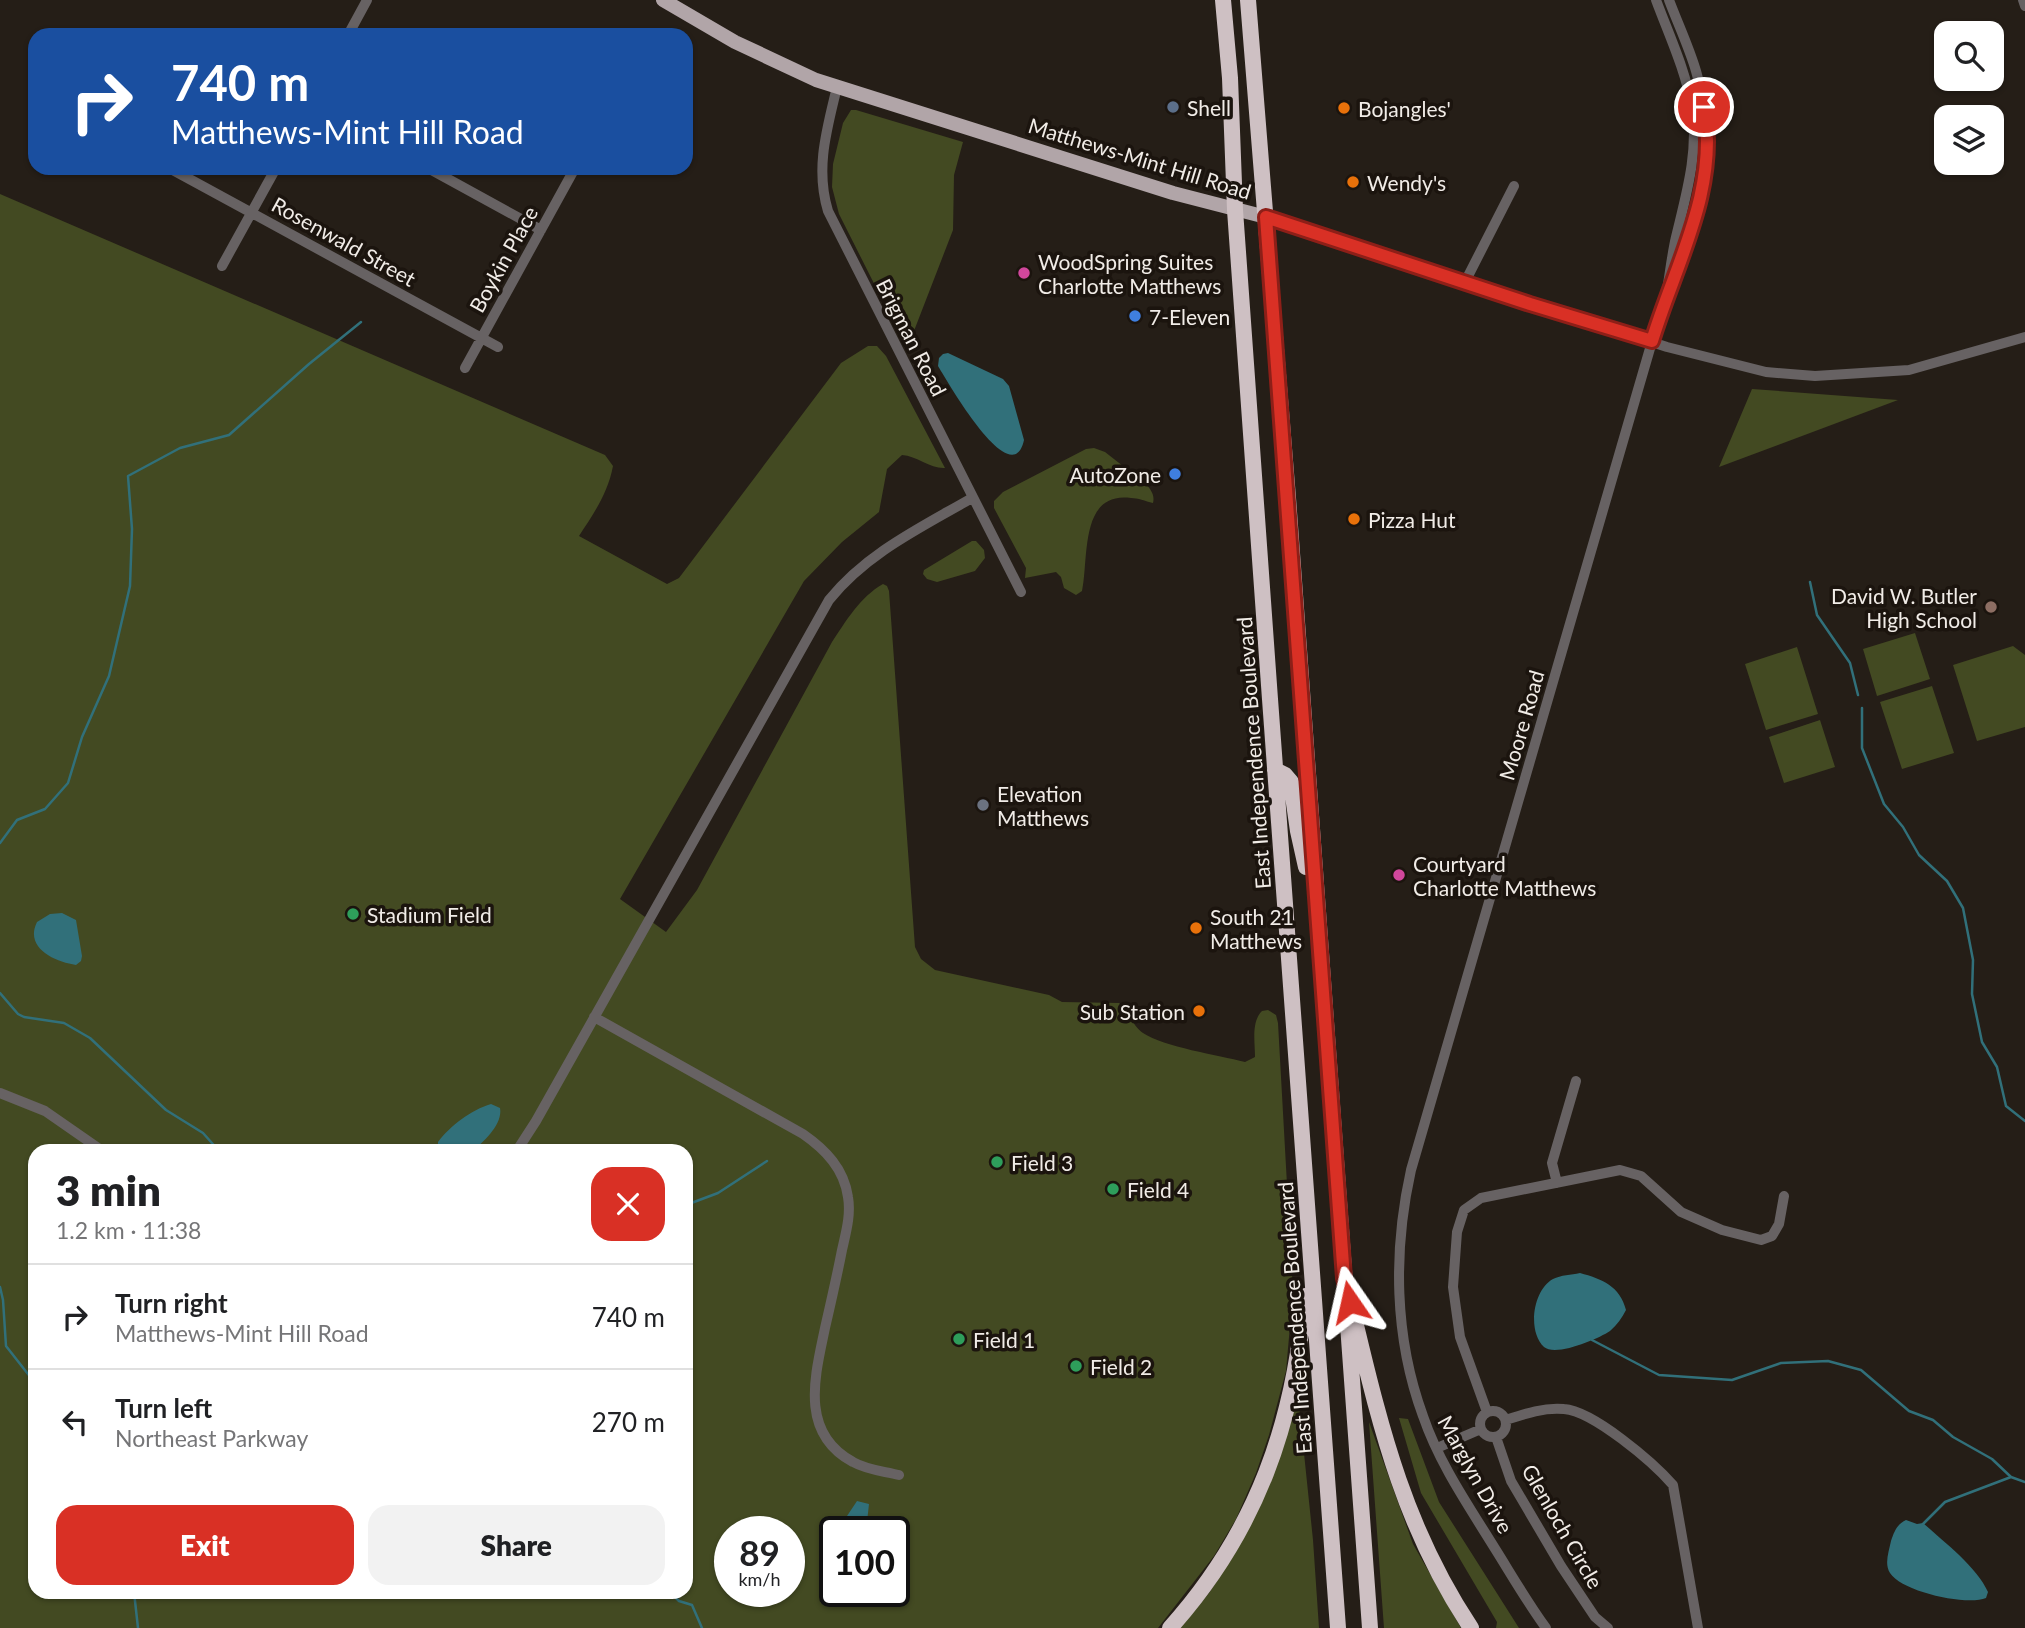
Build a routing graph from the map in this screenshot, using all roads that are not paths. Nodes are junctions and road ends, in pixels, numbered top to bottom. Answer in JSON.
{"nodes":[{"id":1,"x":367,"y":0,"type":"edge"},
{"id":2,"x":663,"y":0,"type":"edge"},
{"id":3,"x":1223,"y":0,"type":"edge"},
{"id":4,"x":1248,"y":0,"type":"edge"},
{"id":5,"x":1656,"y":0,"type":"edge"},
{"id":6,"x":1670,"y":0,"type":"edge"},
{"id":7,"x":2023,"y":0,"type":"edge"},
{"id":8,"x":2025,"y":6,"type":"edge"},
{"id":9,"x":352,"y":28,"type":"edge"},
{"id":10,"x":837,"y":87,"type":"junction"},
{"id":11,"x":182,"y":175,"type":"edge"},
{"id":12,"x":272,"y":175,"type":"edge"},
{"id":13,"x":441,"y":175,"type":"edge"},
{"id":14,"x":571,"y":175,"type":"edge"},
{"id":15,"x":1514,"y":186,"type":"dead end"},
{"id":16,"x":1235,"y":210,"type":"junction"},
{"id":17,"x":252,"y":213,"type":"junction"},
{"id":18,"x":1266,"y":217,"type":"junction"},
{"id":19,"x":541,"y":230,"type":"junction"},
{"id":20,"x":222,"y":267,"type":"dead end"},
{"id":21,"x":1465,"y":282,"type":"junction"},
{"id":22,"x":1667,"y":290,"type":"junction"},
{"id":23,"x":2025,"y":337,"type":"edge"},
{"id":24,"x":481,"y":338,"type":"junction"},
{"id":25,"x":1652,"y":341,"type":"junction"},
{"id":26,"x":498,"y":348,"type":"dead end"},
{"id":27,"x":465,"y":368,"type":"dead end"},
{"id":28,"x":972,"y":498,"type":"junction"},
{"id":29,"x":1021,"y":592,"type":"dead end"},
{"id":30,"x":1275,"y":770,"type":"junction"},
{"id":31,"x":1317,"y":914,"type":"junction"},
{"id":32,"x":594,"y":1017,"type":"junction"},
{"id":33,"x":1576,"y":1081,"type":"dead end"},
{"id":34,"x":0,"y":1093,"type":"edge"},
{"id":35,"x":1425,"y":1120,"type":"joint"},
{"id":36,"x":92,"y":1144,"type":"edge"},
{"id":37,"x":521,"y":1144,"type":"edge"},
{"id":38,"x":1558,"y":1183,"type":"junction"},
{"id":39,"x":1784,"y":1196,"type":"dead end"},
{"id":40,"x":1310,"y":1248,"type":"junction"},
{"id":41,"x":1344,"y":1278,"type":"junction"},
{"id":42,"x":1488,"y":1412,"type":"junction"},
{"id":43,"x":1506,"y":1420,"type":"junction"},
{"id":44,"x":1481,"y":1429,"type":"junction"},
{"id":45,"x":1496,"y":1437,"type":"junction"},
{"id":46,"x":1437,"y":1447,"type":"junction"},
{"id":47,"x":899,"y":1475,"type":"dead end"},
{"id":48,"x":1170,"y":1628,"type":"edge"},
{"id":49,"x":1338,"y":1628,"type":"edge"},
{"id":50,"x":1370,"y":1628,"type":"edge"},
{"id":51,"x":1471,"y":1628,"type":"edge"},
{"id":52,"x":1546,"y":1628,"type":"edge"},
{"id":53,"x":1608,"y":1628,"type":"edge"},
{"id":54,"x":1699,"y":1628,"type":"edge"}],
"edges":[{"from":1,"to":9,"type":"street"},
{"from":2,"to":10,"type":"main road","name":"Matthews-Mint Hill Road"},
{"from":3,"to":16,"type":"highway","name":"East Independence Boulevard"},
{"from":4,"to":18,"type":"highway"},
{"from":5,"to":22,"type":"street"},
{"from":6,"to":22,"type":"street"},
{"from":7,"to":8,"type":"street"},
{"from":10,"to":16,"type":"main road","name":"Matthews-Mint Hill Road"},
{"from":10,"to":28,"type":"street","name":"Brigman Road"},
{"from":11,"to":17,"type":"street","name":"Rosenwald Street"},
{"from":12,"to":17,"type":"street"},
{"from":13,"to":19,"type":"street"},
{"from":14,"to":19,"type":"street","name":"Boykin Place"},
{"from":15,"to":21,"type":"street"},
{"from":16,"to":18,"type":"main road","name":"Matthews-Mint Hill Road"},
{"from":16,"to":30,"type":"highway","name":"East Independence Boulevard"},
{"from":17,"to":20,"type":"street"},
{"from":17,"to":24,"type":"street","name":"Rosenwald Street"},
{"from":18,"to":21,"type":"street","name":"Matthews-Mint Hill Road"},
{"from":18,"to":31,"type":"highway"},
{"from":19,"to":24,"type":"street","name":"Boykin Place"},
{"from":21,"to":25,"type":"street","name":"Matthews-Mint Hill Road"},
{"from":22,"to":25,"type":"street","name":"Moore Road"},
{"from":23,"to":25,"type":"street","name":"Matthews-Mint Hill Road"},
{"from":24,"to":26,"type":"street","name":"Rosenwald Street"},
{"from":24,"to":27,"type":"street","name":"Boykin Place"},
{"from":25,"to":35,"type":"street","name":"Moore Road"},
{"from":28,"to":29,"type":"street","name":"Brigman Road"},
{"from":28,"to":32,"type":"street"},
{"from":30,"to":31,"type":"highway"},
{"from":30,"to":40,"type":"highway","name":"East Independence Boulevard"},
{"from":31,"to":41,"type":"highway"},
{"from":32,"to":37,"type":"street"},
{"from":32,"to":47,"type":"street"},
{"from":33,"to":38,"type":"street"},
{"from":34,"to":36,"type":"street"},
{"from":35,"to":46,"type":"street","name":"Marglyn Drive"},
{"from":38,"to":39,"type":"street"},
{"from":38,"to":42,"type":"street"},
{"from":40,"to":48,"type":"highway"},
{"from":40,"to":49,"type":"highway","name":"East Independence Boulevard"},
{"from":41,"to":50,"type":"highway"},
{"from":41,"to":51,"type":"highway"},
{"from":42,"to":43,"type":"street"},
{"from":42,"to":44,"type":"street"},
{"from":43,"to":45,"type":"street"},
{"from":43,"to":54,"type":"street"},
{"from":44,"to":45,"type":"street"},
{"from":44,"to":46,"type":"street"},
{"from":45,"to":53,"type":"street","name":"Glenloch Circle"},
{"from":46,"to":52,"type":"street","name":"Marglyn Drive"}]}
